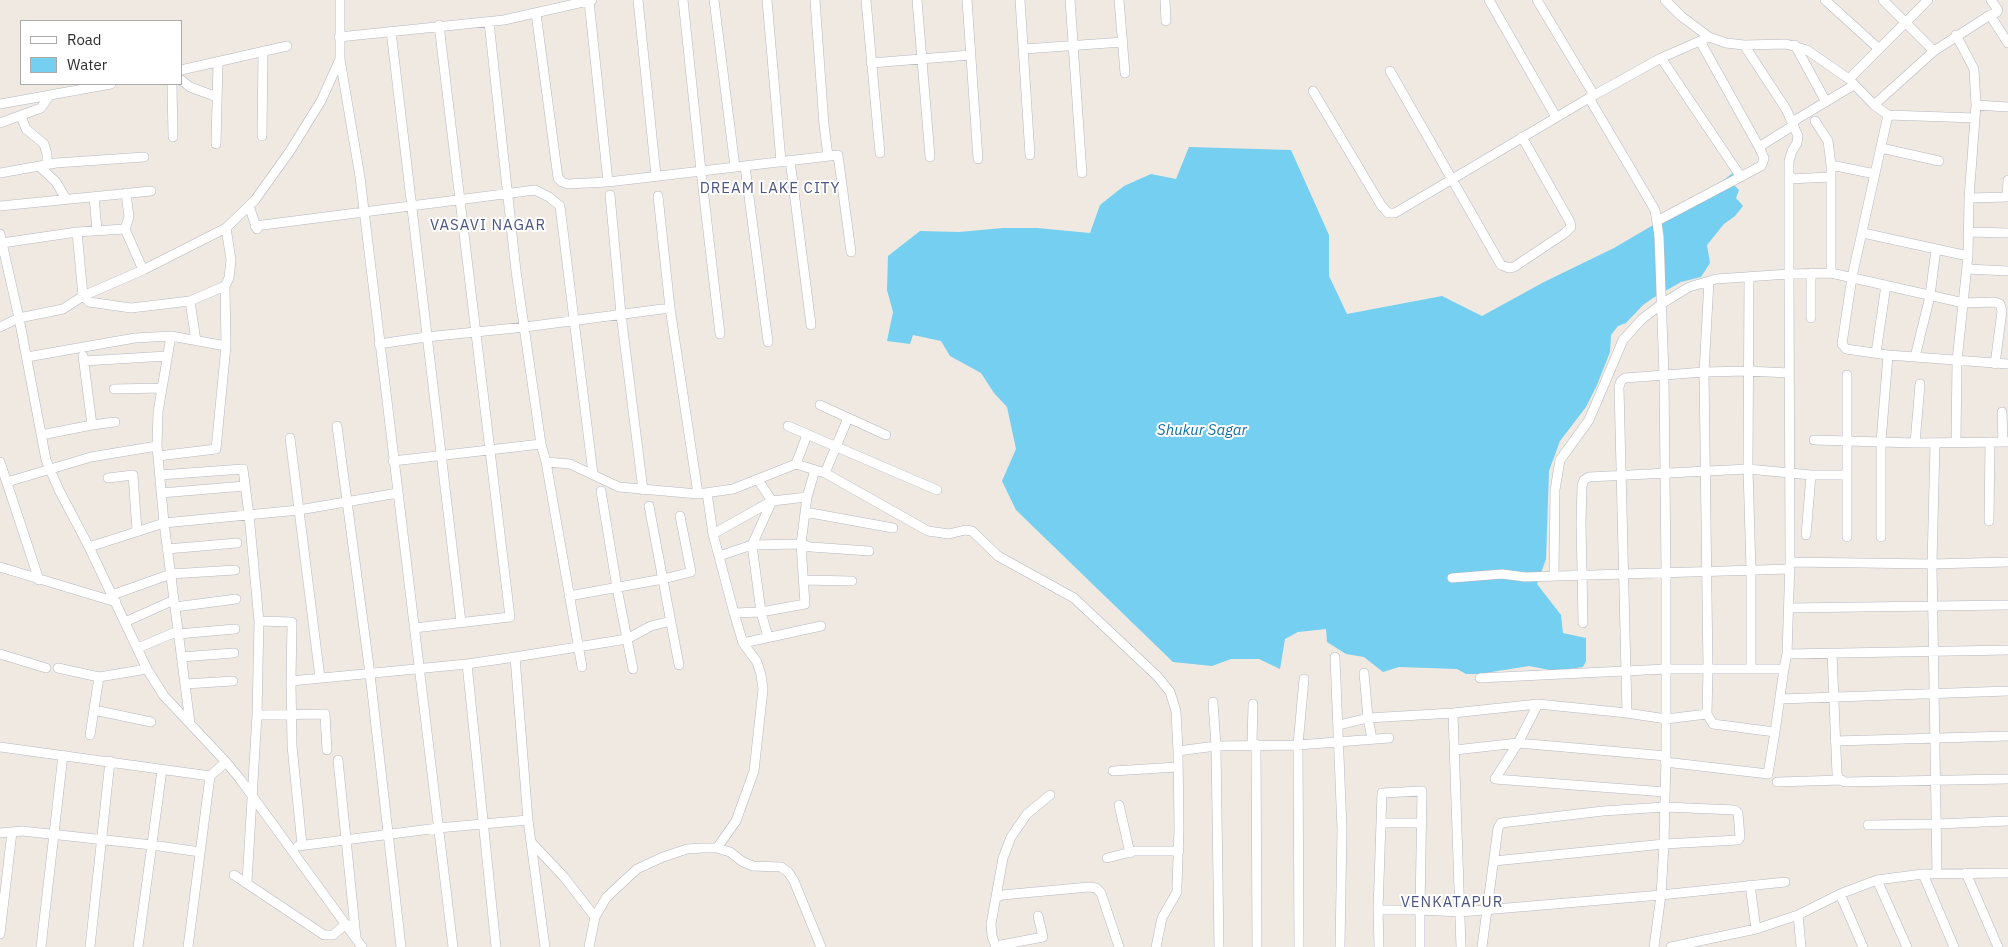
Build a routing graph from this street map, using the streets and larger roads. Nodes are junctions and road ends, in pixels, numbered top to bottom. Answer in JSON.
{"nodes":[{"id":1,"x":340,"y":0,"type":"edge"},
{"id":2,"x":590,"y":0,"type":"edge"},
{"id":3,"x":638,"y":0,"type":"edge"},
{"id":4,"x":683,"y":0,"type":"edge"},
{"id":5,"x":714,"y":0,"type":"edge"},
{"id":6,"x":767,"y":0,"type":"edge"},
{"id":7,"x":815,"y":0,"type":"edge"},
{"id":8,"x":866,"y":0,"type":"edge"},
{"id":9,"x":917,"y":0,"type":"edge"},
{"id":10,"x":967,"y":0,"type":"edge"},
{"id":11,"x":1020,"y":0,"type":"edge"},
{"id":12,"x":1070,"y":0,"type":"edge"},
{"id":13,"x":1119,"y":0,"type":"edge"},
{"id":14,"x":1165,"y":0,"type":"edge"},
{"id":15,"x":1488,"y":0,"type":"edge"},
{"id":16,"x":1537,"y":0,"type":"edge"},
{"id":17,"x":1664,"y":0,"type":"edge"},
{"id":18,"x":1825,"y":0,"type":"edge"},
{"id":19,"x":1883,"y":0,"type":"edge"},
{"id":20,"x":1928,"y":0,"type":"edge"},
{"id":21,"x":1991,"y":0,"type":"edge"},
{"id":22,"x":536,"y":13,"type":"junction"},
{"id":23,"x":1990,"y":15,"type":"junction"},
{"id":24,"x":1166,"y":21,"type":"dead end"},
{"id":25,"x":489,"y":22,"type":"junction"},
{"id":26,"x":1906,"y":23,"type":"junction"},
{"id":27,"x":440,"y":25,"type":"junction"},
{"id":28,"x":391,"y":31,"type":"junction"},
{"id":29,"x":1956,"y":35,"type":"junction"},
{"id":30,"x":339,"y":37,"type":"junction"},
{"id":31,"x":1704,"y":39,"type":"junction"},
{"id":32,"x":1123,"y":42,"type":"junction"},
{"id":33,"x":2008,"y":43,"type":"edge"},
{"id":34,"x":1073,"y":45,"type":"junction"},
{"id":35,"x":1744,"y":45,"type":"junction"},
{"id":36,"x":1795,"y":45,"type":"junction"},
{"id":37,"x":287,"y":46,"type":"dead end"},
{"id":38,"x":1024,"y":49,"type":"junction"},
{"id":39,"x":1879,"y":49,"type":"junction"},
{"id":40,"x":1934,"y":51,"type":"junction"},
{"id":41,"x":263,"y":52,"type":"junction"},
{"id":42,"x":970,"y":55,"type":"junction"},
{"id":43,"x":922,"y":58,"type":"junction"},
{"id":44,"x":1661,"y":58,"type":"junction"},
{"id":45,"x":340,"y":59,"type":"junction"},
{"id":46,"x":218,"y":62,"type":"junction"},
{"id":47,"x":871,"y":63,"type":"junction"},
{"id":48,"x":182,"y":70,"type":"edge"},
{"id":49,"x":1390,"y":71,"type":"dead end"},
{"id":50,"x":1125,"y":73,"type":"dead end"},
{"id":51,"x":182,"y":81,"type":"edge"},
{"id":52,"x":1852,"y":82,"type":"junction"},
{"id":53,"x":105,"y":85,"type":"edge"},
{"id":54,"x":172,"y":85,"type":"edge"},
{"id":55,"x":1313,"y":91,"type":"dead end"},
{"id":56,"x":50,"y":95,"type":"junction"},
{"id":57,"x":217,"y":97,"type":"junction"},
{"id":58,"x":1591,"y":97,"type":"junction"},
{"id":59,"x":1826,"y":102,"type":"junction"},
{"id":60,"x":0,"y":104,"type":"edge"},
{"id":61,"x":1874,"y":105,"type":"junction"},
{"id":62,"x":1976,"y":106,"type":"junction"},
{"id":63,"x":2008,"y":107,"type":"edge"},
{"id":64,"x":1888,"y":115,"type":"junction"},
{"id":65,"x":21,"y":116,"type":"junction"},
{"id":66,"x":1556,"y":117,"type":"junction"},
{"id":67,"x":1975,"y":118,"type":"junction"},
{"id":68,"x":1815,"y":121,"type":"dead end"},
{"id":69,"x":0,"y":123,"type":"edge"},
{"id":70,"x":1793,"y":123,"type":"junction"},
{"id":71,"x":262,"y":136,"type":"dead end"},
{"id":72,"x":173,"y":137,"type":"dead end"},
{"id":73,"x":1522,"y":137,"type":"junction"},
{"id":74,"x":216,"y":144,"type":"dead end"},
{"id":75,"x":1759,"y":147,"type":"junction"},
{"id":76,"x":1881,"y":148,"type":"junction"},
{"id":77,"x":880,"y":152,"type":"dead end"},
{"id":78,"x":1030,"y":155,"type":"dead end"},
{"id":79,"x":828,"y":156,"type":"junction"},
{"id":80,"x":144,"y":157,"type":"dead end"},
{"id":81,"x":930,"y":157,"type":"dead end"},
{"id":82,"x":978,"y":159,"type":"dead end"},
{"id":83,"x":1940,"y":160,"type":"dead end"},
{"id":84,"x":786,"y":161,"type":"junction"},
{"id":85,"x":1831,"y":165,"type":"junction"},
{"id":86,"x":44,"y":166,"type":"junction"},
{"id":87,"x":745,"y":166,"type":"junction"},
{"id":88,"x":735,"y":167,"type":"junction"},
{"id":89,"x":701,"y":171,"type":"junction"},
{"id":90,"x":0,"y":172,"type":"edge"},
{"id":91,"x":1082,"y":173,"type":"dead end"},
{"id":92,"x":1875,"y":174,"type":"junction"},
{"id":93,"x":656,"y":176,"type":"junction"},
{"id":94,"x":1740,"y":177,"type":"junction"},
{"id":95,"x":1831,"y":177,"type":"junction"},
{"id":96,"x":1452,"y":179,"type":"junction"},
{"id":97,"x":1789,"y":179,"type":"junction"},
{"id":98,"x":2008,"y":180,"type":"edge"},
{"id":99,"x":608,"y":182,"type":"junction"},
{"id":100,"x":151,"y":191,"type":"dead end"},
{"id":101,"x":126,"y":193,"type":"junction"},
{"id":102,"x":508,"y":194,"type":"junction"},
{"id":103,"x":610,"y":195,"type":"dead end"},
{"id":104,"x":658,"y":196,"type":"dead end"},
{"id":105,"x":94,"y":197,"type":"junction"},
{"id":106,"x":2008,"y":197,"type":"edge"},
{"id":107,"x":1969,"y":198,"type":"junction"},
{"id":108,"x":66,"y":200,"type":"junction"},
{"id":109,"x":460,"y":200,"type":"junction"},
{"id":110,"x":413,"y":205,"type":"junction"},
{"id":111,"x":0,"y":206,"type":"edge"},
{"id":112,"x":249,"y":206,"type":"junction"},
{"id":113,"x":364,"y":211,"type":"junction"},
{"id":114,"x":1657,"y":221,"type":"junction"},
{"id":115,"x":125,"y":228,"type":"junction"},
{"id":116,"x":226,"y":228,"type":"junction"},
{"id":117,"x":97,"y":230,"type":"junction"},
{"id":118,"x":77,"y":232,"type":"junction"},
{"id":119,"x":1863,"y":232,"type":"junction"},
{"id":120,"x":1968,"y":232,"type":"junction"},
{"id":121,"x":2008,"y":233,"type":"edge"},
{"id":122,"x":1,"y":239,"type":"edge"},
{"id":123,"x":1936,"y":249,"type":"junction"},
{"id":124,"x":851,"y":252,"type":"dead end"},
{"id":125,"x":1968,"y":256,"type":"junction"},
{"id":126,"x":1967,"y":268,"type":"junction"},
{"id":127,"x":143,"y":270,"type":"junction"},
{"id":128,"x":2008,"y":270,"type":"edge"},
{"id":129,"x":1811,"y":273,"type":"junction"},
{"id":130,"x":1831,"y":273,"type":"junction"},
{"id":131,"x":1789,"y":274,"type":"junction"},
{"id":132,"x":1749,"y":277,"type":"junction"},
{"id":133,"x":1852,"y":277,"type":"junction"},
{"id":134,"x":1709,"y":281,"type":"junction"},
{"id":135,"x":1886,"y":285,"type":"junction"},
{"id":136,"x":225,"y":286,"type":"junction"},
{"id":137,"x":83,"y":296,"type":"junction"},
{"id":138,"x":1930,"y":296,"type":"junction"},
{"id":139,"x":190,"y":301,"type":"junction"},
{"id":140,"x":1663,"y":303,"type":"junction"},
{"id":141,"x":1964,"y":303,"type":"junction"},
{"id":142,"x":670,"y":308,"type":"junction"},
{"id":143,"x":621,"y":314,"type":"junction"},
{"id":144,"x":19,"y":318,"type":"junction"},
{"id":145,"x":1810,"y":318,"type":"dead end"},
{"id":146,"x":574,"y":320,"type":"junction"},
{"id":147,"x":811,"y":325,"type":"dead end"},
{"id":148,"x":0,"y":327,"type":"edge"},
{"id":149,"x":525,"y":327,"type":"junction"},
{"id":150,"x":476,"y":333,"type":"junction"},
{"id":151,"x":720,"y":334,"type":"dead end"},
{"id":152,"x":171,"y":336,"type":"junction"},
{"id":153,"x":426,"y":337,"type":"junction"},
{"id":154,"x":196,"y":340,"type":"junction"},
{"id":155,"x":768,"y":342,"type":"dead end"},
{"id":156,"x":379,"y":344,"type":"junction"},
{"id":157,"x":226,"y":346,"type":"junction"},
{"id":158,"x":81,"y":348,"type":"junction"},
{"id":159,"x":1876,"y":353,"type":"junction"},
{"id":160,"x":1888,"y":355,"type":"junction"},
{"id":161,"x":167,"y":356,"type":"junction"},
{"id":162,"x":27,"y":357,"type":"junction"},
{"id":163,"x":1915,"y":357,"type":"junction"},
{"id":164,"x":84,"y":361,"type":"junction"},
{"id":165,"x":1957,"y":361,"type":"junction"},
{"id":166,"x":1995,"y":364,"type":"junction"},
{"id":167,"x":2008,"y":364,"type":"edge"},
{"id":168,"x":1748,"y":371,"type":"junction"},
{"id":169,"x":1704,"y":372,"type":"junction"},
{"id":170,"x":1788,"y":372,"type":"junction"},
{"id":171,"x":1664,"y":376,"type":"junction"},
{"id":172,"x":1848,"y":376,"type":"dead end"},
{"id":173,"x":1920,"y":384,"type":"dead end"},
{"id":174,"x":162,"y":388,"type":"junction"},
{"id":175,"x":114,"y":389,"type":"dead end"},
{"id":176,"x":820,"y":405,"type":"dead end"},
{"id":177,"x":2002,"y":412,"type":"dead end"},
{"id":178,"x":848,"y":418,"type":"junction"},
{"id":179,"x":116,"y":422,"type":"dead end"},
{"id":180,"x":92,"y":425,"type":"junction"},
{"id":181,"x":336,"y":426,"type":"dead end"},
{"id":182,"x":788,"y":426,"type":"dead end"},
{"id":183,"x":41,"y":435,"type":"junction"},
{"id":184,"x":807,"y":435,"type":"junction"},
{"id":185,"x":886,"y":435,"type":"dead end"},
{"id":186,"x":290,"y":438,"type":"dead end"},
{"id":187,"x":1814,"y":440,"type":"dead end"},
{"id":188,"x":1847,"y":441,"type":"junction"},
{"id":189,"x":1881,"y":442,"type":"junction"},
{"id":190,"x":1956,"y":442,"type":"junction"},
{"id":191,"x":1990,"y":442,"type":"junction"},
{"id":192,"x":2006,"y":442,"type":"edge"},
{"id":193,"x":1915,"y":443,"type":"junction"},
{"id":194,"x":1935,"y":443,"type":"junction"},
{"id":195,"x":541,"y":444,"type":"junction"},
{"id":196,"x":836,"y":445,"type":"junction"},
{"id":197,"x":157,"y":446,"type":"junction"},
{"id":198,"x":489,"y":451,"type":"junction"},
{"id":199,"x":158,"y":456,"type":"junction"},
{"id":200,"x":442,"y":456,"type":"junction"},
{"id":201,"x":393,"y":461,"type":"junction"},
{"id":202,"x":0,"y":462,"type":"edge"},
{"id":203,"x":546,"y":462,"type":"junction"},
{"id":204,"x":796,"y":464,"type":"junction"},
{"id":205,"x":50,"y":468,"type":"junction"},
{"id":206,"x":1748,"y":469,"type":"junction"},
{"id":207,"x":815,"y":470,"type":"junction"},
{"id":208,"x":1706,"y":471,"type":"junction"},
{"id":209,"x":1790,"y":473,"type":"junction"},
{"id":210,"x":593,"y":474,"type":"junction"},
{"id":211,"x":825,"y":474,"type":"junction"},
{"id":212,"x":1664,"y":474,"type":"junction"},
{"id":213,"x":160,"y":475,"type":"junction"},
{"id":214,"x":1622,"y":475,"type":"junction"},
{"id":215,"x":1811,"y":475,"type":"junction"},
{"id":216,"x":1847,"y":475,"type":"junction"},
{"id":217,"x":108,"y":478,"type":"dead end"},
{"id":218,"x":758,"y":480,"type":"junction"},
{"id":219,"x":7,"y":482,"type":"junction"},
{"id":220,"x":244,"y":486,"type":"junction"},
{"id":221,"x":643,"y":490,"type":"junction"},
{"id":222,"x":937,"y":490,"type":"dead end"},
{"id":223,"x":602,"y":491,"type":"dead end"},
{"id":224,"x":161,"y":493,"type":"junction"},
{"id":225,"x":398,"y":493,"type":"junction"},
{"id":226,"x":702,"y":494,"type":"junction"},
{"id":227,"x":807,"y":497,"type":"junction"},
{"id":228,"x":772,"y":501,"type":"junction"},
{"id":229,"x":348,"y":502,"type":"junction"},
{"id":230,"x":649,"y":506,"type":"dead end"},
{"id":231,"x":299,"y":510,"type":"junction"},
{"id":232,"x":805,"y":512,"type":"junction"},
{"id":233,"x":249,"y":515,"type":"junction"},
{"id":234,"x":680,"y":516,"type":"dead end"},
{"id":235,"x":1989,"y":521,"type":"dead end"},
{"id":236,"x":164,"y":523,"type":"junction"},
{"id":237,"x":893,"y":528,"type":"dead end"},
{"id":238,"x":137,"y":531,"type":"junction"},
{"id":239,"x":713,"y":534,"type":"junction"},
{"id":240,"x":1806,"y":535,"type":"dead end"},
{"id":241,"x":1847,"y":537,"type":"dead end"},
{"id":242,"x":1881,"y":537,"type":"dead end"},
{"id":243,"x":236,"y":543,"type":"dead end"},
{"id":244,"x":801,"y":544,"type":"junction"},
{"id":245,"x":752,"y":545,"type":"junction"},
{"id":246,"x":89,"y":547,"type":"junction"},
{"id":247,"x":167,"y":549,"type":"junction"},
{"id":248,"x":869,"y":552,"type":"dead end"},
{"id":249,"x":719,"y":556,"type":"junction"},
{"id":250,"x":2008,"y":562,"type":"edge"},
{"id":251,"x":1932,"y":564,"type":"junction"},
{"id":252,"x":1790,"y":565,"type":"junction"},
{"id":253,"x":0,"y":567,"type":"edge"},
{"id":254,"x":235,"y":570,"type":"dead end"},
{"id":255,"x":1751,"y":570,"type":"junction"},
{"id":256,"x":1708,"y":571,"type":"junction"},
{"id":257,"x":1666,"y":573,"type":"junction"},
{"id":258,"x":170,"y":574,"type":"junction"},
{"id":259,"x":1624,"y":574,"type":"junction"},
{"id":260,"x":1582,"y":575,"type":"junction"},
{"id":261,"x":1554,"y":576,"type":"junction"},
{"id":262,"x":1452,"y":578,"type":"dead end"},
{"id":263,"x":663,"y":579,"type":"junction"},
{"id":264,"x":39,"y":580,"type":"junction"},
{"id":265,"x":803,"y":580,"type":"junction"},
{"id":266,"x":852,"y":580,"type":"dead end"},
{"id":267,"x":617,"y":588,"type":"junction"},
{"id":268,"x":569,"y":596,"type":"junction"},
{"id":269,"x":114,"y":599,"type":"junction"},
{"id":270,"x":236,"y":599,"type":"dead end"},
{"id":271,"x":174,"y":603,"type":"junction"},
{"id":272,"x":2008,"y":605,"type":"edge"},
{"id":273,"x":1933,"y":606,"type":"junction"},
{"id":274,"x":1789,"y":608,"type":"junction"},
{"id":275,"x":761,"y":612,"type":"junction"},
{"id":276,"x":734,"y":614,"type":"junction"},
{"id":277,"x":259,"y":621,"type":"junction"},
{"id":278,"x":671,"y":621,"type":"junction"},
{"id":279,"x":125,"y":622,"type":"junction"},
{"id":280,"x":461,"y":622,"type":"junction"},
{"id":281,"x":1583,"y":623,"type":"dead end"},
{"id":282,"x":821,"y":626,"type":"dead end"},
{"id":283,"x":414,"y":628,"type":"junction"},
{"id":284,"x":236,"y":629,"type":"dead end"},
{"id":285,"x":178,"y":633,"type":"junction"},
{"id":286,"x":768,"y":637,"type":"junction"},
{"id":287,"x":627,"y":639,"type":"junction"},
{"id":288,"x":743,"y":643,"type":"junction"},
{"id":289,"x":578,"y":647,"type":"junction"},
{"id":290,"x":138,"y":648,"type":"junction"},
{"id":291,"x":2008,"y":650,"type":"edge"},
{"id":292,"x":1934,"y":651,"type":"junction"},
{"id":293,"x":234,"y":653,"type":"dead end"},
{"id":294,"x":1832,"y":653,"type":"junction"},
{"id":295,"x":0,"y":654,"type":"edge"},
{"id":296,"x":1787,"y":654,"type":"junction"},
{"id":297,"x":181,"y":657,"type":"junction"},
{"id":298,"x":515,"y":657,"type":"junction"},
{"id":299,"x":1336,"y":657,"type":"dead end"},
{"id":300,"x":467,"y":664,"type":"junction"},
{"id":301,"x":679,"y":666,"type":"dead end"},
{"id":302,"x":582,"y":667,"type":"dead end"},
{"id":303,"x":46,"y":668,"type":"dead end"},
{"id":304,"x":58,"y":668,"type":"dead end"},
{"id":305,"x":147,"y":668,"type":"junction"},
{"id":306,"x":418,"y":668,"type":"junction"},
{"id":307,"x":1666,"y":669,"type":"junction"},
{"id":308,"x":1708,"y":669,"type":"junction"},
{"id":309,"x":1751,"y":669,"type":"junction"},
{"id":310,"x":1784,"y":669,"type":"junction"},
{"id":311,"x":633,"y":670,"type":"dead end"},
{"id":312,"x":1626,"y":671,"type":"junction"},
{"id":313,"x":1364,"y":673,"type":"dead end"},
{"id":314,"x":370,"y":674,"type":"junction"},
{"id":315,"x":100,"y":677,"type":"junction"},
{"id":316,"x":320,"y":678,"type":"junction"},
{"id":317,"x":1480,"y":678,"type":"dead end"},
{"id":318,"x":1304,"y":679,"type":"dead end"},
{"id":319,"x":233,"y":680,"type":"dead end"},
{"id":320,"x":291,"y":681,"type":"junction"},
{"id":321,"x":185,"y":684,"type":"junction"},
{"id":322,"x":2008,"y":691,"type":"edge"},
{"id":323,"x":1934,"y":694,"type":"junction"},
{"id":324,"x":1834,"y":697,"type":"junction"},
{"id":325,"x":1780,"y":699,"type":"junction"},
{"id":326,"x":1213,"y":702,"type":"dead end"},
{"id":327,"x":1253,"y":704,"type":"dead end"},
{"id":328,"x":1538,"y":704,"type":"junction"},
{"id":329,"x":94,"y":710,"type":"junction"},
{"id":330,"x":1453,"y":713,"type":"junction"},
{"id":331,"x":1627,"y":713,"type":"junction"},
{"id":332,"x":1707,"y":714,"type":"junction"},
{"id":333,"x":257,"y":715,"type":"junction"},
{"id":334,"x":292,"y":715,"type":"junction"},
{"id":335,"x":1368,"y":718,"type":"junction"},
{"id":336,"x":1666,"y":719,"type":"junction"},
{"id":337,"x":151,"y":722,"type":"dead end"},
{"id":338,"x":190,"y":723,"type":"junction"},
{"id":339,"x":1339,"y":725,"type":"junction"},
{"id":340,"x":1775,"y":732,"type":"junction"},
{"id":341,"x":90,"y":735,"type":"dead end"},
{"id":342,"x":2008,"y":736,"type":"edge"},
{"id":343,"x":1389,"y":738,"type":"dead end"},
{"id":344,"x":1935,"y":738,"type":"junction"},
{"id":345,"x":1372,"y":739,"type":"junction"},
{"id":346,"x":1835,"y":741,"type":"junction"},
{"id":347,"x":1339,"y":742,"type":"junction"},
{"id":348,"x":1518,"y":743,"type":"junction"},
{"id":349,"x":1254,"y":744,"type":"junction"},
{"id":350,"x":1298,"y":745,"type":"junction"},
{"id":351,"x":1216,"y":746,"type":"junction"},
{"id":352,"x":0,"y":747,"type":"edge"},
{"id":353,"x":327,"y":750,"type":"dead end"},
{"id":354,"x":1455,"y":750,"type":"junction"},
{"id":355,"x":1178,"y":751,"type":"junction"},
{"id":356,"x":63,"y":755,"type":"junction"},
{"id":357,"x":1665,"y":759,"type":"junction"},
{"id":358,"x":338,"y":760,"type":"dead end"},
{"id":359,"x":110,"y":761,"type":"junction"},
{"id":360,"x":226,"y":762,"type":"junction"},
{"id":361,"x":1177,"y":767,"type":"junction"},
{"id":362,"x":162,"y":770,"type":"junction"},
{"id":363,"x":1113,"y":771,"type":"dead end"},
{"id":364,"x":210,"y":776,"type":"junction"},
{"id":365,"x":2008,"y":779,"type":"edge"},
{"id":366,"x":1842,"y":780,"type":"junction"},
{"id":367,"x":1935,"y":780,"type":"junction"},
{"id":368,"x":1777,"y":782,"type":"dead end"},
{"id":369,"x":1665,"y":792,"type":"junction"},
{"id":370,"x":1050,"y":795,"type":"dead end"},
{"id":371,"x":253,"y":798,"type":"junction"},
{"id":372,"x":1119,"y":806,"type":"dead end"},
{"id":373,"x":1665,"y":807,"type":"junction"},
{"id":374,"x":528,"y":820,"type":"junction"},
{"id":375,"x":2008,"y":821,"type":"edge"},
{"id":376,"x":1381,"y":823,"type":"junction"},
{"id":377,"x":1422,"y":823,"type":"junction"},
{"id":378,"x":482,"y":824,"type":"junction"},
{"id":379,"x":1868,"y":824,"type":"dead end"},
{"id":380,"x":1937,"y":824,"type":"junction"},
{"id":381,"x":438,"y":828,"type":"junction"},
{"id":382,"x":12,"y":832,"type":"junction"},
{"id":383,"x":0,"y":833,"type":"edge"},
{"id":384,"x":55,"y":835,"type":"junction"},
{"id":385,"x":390,"y":835,"type":"junction"},
{"id":386,"x":101,"y":840,"type":"junction"},
{"id":387,"x":346,"y":840,"type":"junction"},
{"id":388,"x":531,"y":842,"type":"junction"},
{"id":389,"x":1664,"y":844,"type":"junction"},
{"id":390,"x":152,"y":845,"type":"junction"},
{"id":391,"x":302,"y":845,"type":"junction"},
{"id":392,"x":288,"y":847,"type":"junction"},
{"id":393,"x":716,"y":848,"type":"junction"},
{"id":394,"x":1179,"y":851,"type":"junction"},
{"id":395,"x":200,"y":852,"type":"junction"},
{"id":396,"x":1130,"y":852,"type":"junction"},
{"id":397,"x":1107,"y":858,"type":"dead end"},
{"id":398,"x":1494,"y":861,"type":"junction"},
{"id":399,"x":1966,"y":873,"type":"junction"},
{"id":400,"x":1924,"y":874,"type":"junction"},
{"id":401,"x":1937,"y":874,"type":"junction"},
{"id":402,"x":2008,"y":874,"type":"edge"},
{"id":403,"x":234,"y":875,"type":"dead end"},
{"id":404,"x":1877,"y":880,"type":"junction"},
{"id":405,"x":247,"y":882,"type":"junction"},
{"id":406,"x":1786,"y":882,"type":"dead end"},
{"id":407,"x":1750,"y":885,"type":"junction"},
{"id":408,"x":1840,"y":894,"type":"junction"},
{"id":409,"x":1661,"y":895,"type":"junction"},
{"id":410,"x":996,"y":898,"type":"junction"},
{"id":411,"x":1488,"y":909,"type":"junction"},
{"id":412,"x":1378,"y":910,"type":"junction"},
{"id":413,"x":1420,"y":910,"type":"junction"},
{"id":414,"x":1460,"y":912,"type":"junction"},
{"id":415,"x":1798,"y":915,"type":"junction"},
{"id":416,"x":1038,"y":916,"type":"dead end"},
{"id":417,"x":595,"y":917,"type":"junction"},
{"id":418,"x":346,"y":924,"type":"junction"},
{"id":419,"x":1756,"y":928,"type":"junction"},
{"id":420,"x":0,"y":934,"type":"edge"},
{"id":421,"x":356,"y":938,"type":"junction"},
{"id":422,"x":996,"y":946,"type":"edge"},
{"id":423,"x":42,"y":947,"type":"edge"},
{"id":424,"x":90,"y":947,"type":"edge"},
{"id":425,"x":138,"y":947,"type":"edge"},
{"id":426,"x":188,"y":947,"type":"edge"},
{"id":427,"x":362,"y":947,"type":"edge"},
{"id":428,"x":401,"y":947,"type":"edge"},
{"id":429,"x":453,"y":947,"type":"edge"},
{"id":430,"x":496,"y":947,"type":"edge"},
{"id":431,"x":545,"y":947,"type":"edge"},
{"id":432,"x":589,"y":947,"type":"edge"},
{"id":433,"x":821,"y":947,"type":"edge"},
{"id":434,"x":1118,"y":947,"type":"edge"},
{"id":435,"x":1156,"y":947,"type":"edge"},
{"id":436,"x":1219,"y":947,"type":"edge"},
{"id":437,"x":1257,"y":947,"type":"edge"},
{"id":438,"x":1299,"y":947,"type":"edge"},
{"id":439,"x":1340,"y":947,"type":"edge"},
{"id":440,"x":1379,"y":947,"type":"edge"},
{"id":441,"x":1420,"y":947,"type":"edge"},
{"id":442,"x":1461,"y":947,"type":"edge"},
{"id":443,"x":1482,"y":947,"type":"edge"},
{"id":444,"x":1654,"y":947,"type":"edge"},
{"id":445,"x":1671,"y":947,"type":"edge"},
{"id":446,"x":1800,"y":947,"type":"edge"},
{"id":447,"x":1863,"y":947,"type":"edge"},
{"id":448,"x":1906,"y":947,"type":"edge"},
{"id":449,"x":1954,"y":947,"type":"edge"},
{"id":450,"x":1998,"y":947,"type":"edge"}],
"edges":[{"from":1,"to":30,"type":"street"},
{"from":2,"to":22,"type":"street"},
{"from":2,"to":99,"type":"street"},
{"from":3,"to":93,"type":"street"},
{"from":4,"to":89,"type":"street"},
{"from":5,"to":88,"type":"street"},
{"from":6,"to":84,"type":"street"},
{"from":7,"to":79,"type":"street"},
{"from":8,"to":47,"type":"street"},
{"from":9,"to":43,"type":"street"},
{"from":10,"to":42,"type":"street"},
{"from":11,"to":38,"type":"street"},
{"from":12,"to":34,"type":"street"},
{"from":13,"to":32,"type":"street"},
{"from":14,"to":24,"type":"street"},
{"from":15,"to":66,"type":"street"},
{"from":16,"to":58,"type":"street"},
{"from":17,"to":31,"type":"street"},
{"from":18,"to":39,"type":"street"},
{"from":19,"to":26,"type":"street"},
{"from":20,"to":26,"type":"street"},
{"from":21,"to":23,"type":"street"},
{"from":22,"to":25,"type":"street"},
{"from":22,"to":99,"type":"street"},
{"from":23,"to":29,"type":"street"},
{"from":23,"to":33,"type":"street"},
{"from":25,"to":27,"type":"street"},
{"from":25,"to":102,"type":"street"},
{"from":26,"to":39,"type":"street"},
{"from":26,"to":40,"type":"street"},
{"from":27,"to":28,"type":"street"},
{"from":27,"to":109,"type":"street"},
{"from":28,"to":30,"type":"street"},
{"from":28,"to":110,"type":"street"},
{"from":29,"to":40,"type":"street"},
{"from":29,"to":62,"type":"street"},
{"from":30,"to":45,"type":"street"},
{"from":31,"to":35,"type":"street"},
{"from":31,"to":44,"type":"street"},
{"from":31,"to":75,"type":"street"},
{"from":32,"to":34,"type":"street"},
{"from":32,"to":50,"type":"street"},
{"from":34,"to":38,"type":"street"},
{"from":34,"to":91,"type":"street"},
{"from":35,"to":36,"type":"street"},
{"from":35,"to":70,"type":"street"},
{"from":36,"to":52,"type":"street"},
{"from":36,"to":59,"type":"street"},
{"from":37,"to":41,"type":"street"},
{"from":38,"to":78,"type":"street"},
{"from":39,"to":52,"type":"street"},
{"from":40,"to":61,"type":"street"},
{"from":41,"to":46,"type":"street"},
{"from":41,"to":71,"type":"street"},
{"from":42,"to":43,"type":"street"},
{"from":42,"to":82,"type":"street"},
{"from":43,"to":47,"type":"street"},
{"from":43,"to":81,"type":"street"},
{"from":44,"to":58,"type":"street"},
{"from":44,"to":94,"type":"street"},
{"from":45,"to":112,"type":"street"},
{"from":45,"to":113,"type":"street"},
{"from":46,"to":48,"type":"street"},
{"from":46,"to":57,"type":"street"},
{"from":47,"to":77,"type":"street"},
{"from":49,"to":96,"type":"street"},
{"from":51,"to":57,"type":"street"},
{"from":52,"to":59,"type":"street"},
{"from":52,"to":61,"type":"street"},
{"from":53,"to":56,"type":"street"},
{"from":54,"to":72,"type":"street"},
{"from":55,"to":96,"type":"street"},
{"from":56,"to":60,"type":"street"},
{"from":56,"to":65,"type":"street"},
{"from":57,"to":74,"type":"street"},
{"from":58,"to":66,"type":"street"},
{"from":58,"to":114,"type":"street"},
{"from":59,"to":70,"type":"street"},
{"from":61,"to":64,"type":"street"},
{"from":62,"to":63,"type":"street"},
{"from":62,"to":67,"type":"street"},
{"from":64,"to":67,"type":"street"},
{"from":64,"to":76,"type":"street"},
{"from":65,"to":69,"type":"street"},
{"from":65,"to":86,"type":"street"},
{"from":66,"to":73,"type":"street"},
{"from":67,"to":107,"type":"street"},
{"from":68,"to":85,"type":"street"},
{"from":70,"to":75,"type":"street"},
{"from":70,"to":97,"type":"street"},
{"from":73,"to":96,"type":"street"},
{"from":73,"to":96,"type":"street"},
{"from":75,"to":94,"type":"street"},
{"from":76,"to":83,"type":"street"},
{"from":76,"to":92,"type":"street"},
{"from":79,"to":84,"type":"street"},
{"from":79,"to":124,"type":"street"},
{"from":80,"to":86,"type":"street"},
{"from":84,"to":87,"type":"street"},
{"from":84,"to":147,"type":"street"},
{"from":85,"to":92,"type":"street"},
{"from":85,"to":95,"type":"street"},
{"from":86,"to":90,"type":"street"},
{"from":86,"to":108,"type":"street"},
{"from":87,"to":88,"type":"street"},
{"from":87,"to":155,"type":"street"},
{"from":88,"to":89,"type":"street"},
{"from":89,"to":93,"type":"street"},
{"from":89,"to":151,"type":"street"},
{"from":92,"to":119,"type":"street"},
{"from":93,"to":99,"type":"street"},
{"from":94,"to":114,"type":"street"},
{"from":95,"to":97,"type":"street"},
{"from":95,"to":130,"type":"street"},
{"from":97,"to":131,"type":"street"},
{"from":98,"to":106,"type":"street"},
{"from":100,"to":101,"type":"street"},
{"from":101,"to":105,"type":"street"},
{"from":101,"to":115,"type":"street"},
{"from":102,"to":109,"type":"street"},
{"from":102,"to":146,"type":"street"},
{"from":102,"to":149,"type":"street"},
{"from":103,"to":143,"type":"street"},
{"from":104,"to":142,"type":"street"},
{"from":105,"to":108,"type":"street"},
{"from":105,"to":117,"type":"street"},
{"from":106,"to":107,"type":"street"},
{"from":107,"to":120,"type":"street"},
{"from":108,"to":111,"type":"street"},
{"from":109,"to":110,"type":"street"},
{"from":109,"to":150,"type":"street"},
{"from":110,"to":113,"type":"street"},
{"from":110,"to":153,"type":"street"},
{"from":112,"to":113,"type":"street"},
{"from":112,"to":116,"type":"street"},
{"from":113,"to":156,"type":"street"},
{"from":114,"to":140,"type":"street"},
{"from":115,"to":117,"type":"street"},
{"from":115,"to":127,"type":"street"},
{"from":116,"to":127,"type":"street"},
{"from":116,"to":136,"type":"street"},
{"from":117,"to":118,"type":"street"},
{"from":118,"to":122,"type":"street"},
{"from":118,"to":137,"type":"street"},
{"from":119,"to":123,"type":"street"},
{"from":119,"to":133,"type":"street"},
{"from":120,"to":121,"type":"street"},
{"from":120,"to":125,"type":"street"},
{"from":122,"to":144,"type":"street"},
{"from":123,"to":125,"type":"street"},
{"from":123,"to":138,"type":"street"},
{"from":125,"to":126,"type":"street"},
{"from":126,"to":128,"type":"street"},
{"from":126,"to":141,"type":"street"},
{"from":127,"to":137,"type":"street"},
{"from":129,"to":130,"type":"street"},
{"from":129,"to":131,"type":"street"},
{"from":129,"to":145,"type":"street"},
{"from":130,"to":133,"type":"street"},
{"from":131,"to":132,"type":"street"},
{"from":131,"to":170,"type":"street"},
{"from":132,"to":134,"type":"street"},
{"from":132,"to":168,"type":"street"},
{"from":133,"to":135,"type":"street"},
{"from":133,"to":159,"type":"street"},
{"from":134,"to":140,"type":"street"},
{"from":134,"to":169,"type":"street"},
{"from":135,"to":138,"type":"street"},
{"from":135,"to":159,"type":"street"},
{"from":136,"to":139,"type":"street"},
{"from":136,"to":157,"type":"street"},
{"from":137,"to":139,"type":"street"},
{"from":137,"to":144,"type":"street"},
{"from":138,"to":141,"type":"street"},
{"from":138,"to":163,"type":"street"},
{"from":139,"to":154,"type":"street"},
{"from":140,"to":171,"type":"street"},
{"from":140,"to":261,"type":"street"},
{"from":141,"to":165,"type":"street"},
{"from":141,"to":166,"type":"street"},
{"from":142,"to":143,"type":"street"},
{"from":142,"to":226,"type":"street"},
{"from":143,"to":146,"type":"street"},
{"from":143,"to":221,"type":"street"},
{"from":144,"to":148,"type":"street"},
{"from":144,"to":162,"type":"street"},
{"from":146,"to":149,"type":"street"},
{"from":146,"to":210,"type":"street"},
{"from":149,"to":150,"type":"street"},
{"from":149,"to":195,"type":"street"},
{"from":150,"to":153,"type":"street"},
{"from":150,"to":198,"type":"street"},
{"from":152,"to":154,"type":"street"},
{"from":152,"to":158,"type":"street"},
{"from":152,"to":161,"type":"street"},
{"from":153,"to":156,"type":"street"},
{"from":153,"to":200,"type":"street"},
{"from":154,"to":157,"type":"street"},
{"from":156,"to":201,"type":"street"},
{"from":157,"to":199,"type":"street"},
{"from":158,"to":162,"type":"street"},
{"from":158,"to":164,"type":"street"},
{"from":159,"to":160,"type":"street"},
{"from":160,"to":163,"type":"street"},
{"from":160,"to":189,"type":"street"},
{"from":161,"to":164,"type":"street"},
{"from":161,"to":174,"type":"street"},
{"from":162,"to":183,"type":"street"},
{"from":163,"to":165,"type":"street"},
{"from":164,"to":180,"type":"street"},
{"from":165,"to":166,"type":"street"},
{"from":165,"to":190,"type":"street"},
{"from":166,"to":167,"type":"street"},
{"from":168,"to":169,"type":"street"},
{"from":168,"to":170,"type":"street"},
{"from":168,"to":206,"type":"street"},
{"from":169,"to":171,"type":"street"},
{"from":169,"to":208,"type":"street"},
{"from":170,"to":209,"type":"street"},
{"from":171,"to":212,"type":"street"},
{"from":171,"to":214,"type":"street"},
{"from":172,"to":188,"type":"street"},
{"from":173,"to":193,"type":"street"},
{"from":174,"to":175,"type":"street"},
{"from":174,"to":197,"type":"street"},
{"from":176,"to":178,"type":"street"},
{"from":177,"to":192,"type":"street"},
{"from":178,"to":185,"type":"street"},
{"from":178,"to":196,"type":"street"},
{"from":179,"to":180,"type":"street"},
{"from":180,"to":183,"type":"street"},
{"from":181,"to":229,"type":"street"},
{"from":182,"to":184,"type":"street"},
{"from":183,"to":205,"type":"street"},
{"from":184,"to":196,"type":"street"},
{"from":184,"to":204,"type":"street"},
{"from":186,"to":231,"type":"street"},
{"from":187,"to":188,"type":"street"},
{"from":188,"to":189,"type":"street"},
{"from":188,"to":216,"type":"street"},
{"from":189,"to":193,"type":"street"},
{"from":189,"to":242,"type":"street"},
{"from":190,"to":191,"type":"street"},
{"from":190,"to":194,"type":"street"},
{"from":191,"to":192,"type":"street"},
{"from":191,"to":235,"type":"street"},
{"from":193,"to":194,"type":"street"},
{"from":194,"to":251,"type":"street"},
{"from":195,"to":198,"type":"street"},
{"from":195,"to":203,"type":"street"},
{"from":196,"to":211,"type":"street"},
{"from":196,"to":222,"type":"street"},
{"from":197,"to":199,"type":"street"},
{"from":197,"to":205,"type":"street"},
{"from":198,"to":200,"type":"street"},
{"from":198,"to":280,"type":"street"},
{"from":199,"to":213,"type":"street"},
{"from":200,"to":201,"type":"street"},
{"from":200,"to":280,"type":"street"},
{"from":201,"to":225,"type":"street"},
{"from":202,"to":219,"type":"street"},
{"from":203,"to":210,"type":"street"},
{"from":203,"to":268,"type":"street"},
{"from":204,"to":207,"type":"street"},
{"from":204,"to":218,"type":"street"},
{"from":205,"to":219,"type":"street"},
{"from":205,"to":246,"type":"street"},
{"from":206,"to":208,"type":"street"},
{"from":206,"to":209,"type":"street"},
{"from":206,"to":255,"type":"street"},
{"from":207,"to":211,"type":"street"},
{"from":207,"to":227,"type":"street"},
{"from":208,"to":212,"type":"street"},
{"from":208,"to":256,"type":"street"},
{"from":209,"to":215,"type":"street"},
{"from":209,"to":252,"type":"street"},
{"from":210,"to":221,"type":"street"},
{"from":211,"to":355,"type":"street"},
{"from":212,"to":214,"type":"street"},
{"from":212,"to":257,"type":"street"},
{"from":213,"to":220,"type":"street"},
{"from":213,"to":224,"type":"street"},
{"from":214,"to":259,"type":"street"},
{"from":214,"to":260,"type":"street"},
{"from":215,"to":216,"type":"street"},
{"from":215,"to":240,"type":"street"},
{"from":216,"to":241,"type":"street"},
{"from":217,"to":238,"type":"street"},
{"from":218,"to":226,"type":"street"},
{"from":218,"to":228,"type":"street"},
{"from":219,"to":264,"type":"street"},
{"from":220,"to":224,"type":"street"},
{"from":220,"to":233,"type":"street"},
{"from":221,"to":226,"type":"street"},
{"from":223,"to":267,"type":"street"},
{"from":224,"to":236,"type":"street"},
{"from":225,"to":229,"type":"street"},
{"from":225,"to":283,"type":"street"},
{"from":226,"to":239,"type":"street"},
{"from":227,"to":228,"type":"street"},
{"from":227,"to":232,"type":"street"},
{"from":228,"to":239,"type":"street"},
{"from":228,"to":245,"type":"street"},
{"from":229,"to":231,"type":"street"},
{"from":229,"to":314,"type":"street"},
{"from":230,"to":263,"type":"street"},
{"from":231,"to":233,"type":"street"},
{"from":231,"to":316,"type":"street"},
{"from":232,"to":237,"type":"street"},
{"from":232,"to":244,"type":"street"},
{"from":233,"to":236,"type":"street"},
{"from":233,"to":277,"type":"street"},
{"from":234,"to":263,"type":"street"},
{"from":236,"to":238,"type":"street"},
{"from":236,"to":247,"type":"street"},
{"from":238,"to":246,"type":"street"},
{"from":239,"to":249,"type":"street"},
{"from":243,"to":247,"type":"street"},
{"from":244,"to":245,"type":"street"},
{"from":244,"to":248,"type":"street"},
{"from":244,"to":265,"type":"street"},
{"from":245,"to":249,"type":"street"},
{"from":245,"to":275,"type":"street"},
{"from":246,"to":269,"type":"street"},
{"from":247,"to":258,"type":"street"},
{"from":249,"to":276,"type":"street"},
{"from":250,"to":251,"type":"street"},
{"from":251,"to":252,"type":"street"},
{"from":251,"to":273,"type":"street"},
{"from":252,"to":255,"type":"street"},
{"from":252,"to":274,"type":"street"},
{"from":253,"to":264,"type":"street"},
{"from":254,"to":258,"type":"street"},
{"from":255,"to":256,"type":"street"},
{"from":255,"to":309,"type":"street"},
{"from":256,"to":257,"type":"street"},
{"from":256,"to":308,"type":"street"},
{"from":257,"to":259,"type":"street"},
{"from":257,"to":307,"type":"street"},
{"from":258,"to":269,"type":"street"},
{"from":258,"to":271,"type":"street"},
{"from":259,"to":260,"type":"street"},
{"from":259,"to":312,"type":"street"},
{"from":260,"to":261,"type":"street"},
{"from":260,"to":281,"type":"street"},
{"from":261,"to":262,"type":"street"},
{"from":263,"to":267,"type":"street"},
{"from":263,"to":278,"type":"street"},
{"from":264,"to":269,"type":"street"},
{"from":265,"to":266,"type":"street"},
{"from":265,"to":275,"type":"street"},
{"from":267,"to":268,"type":"street"},
{"from":267,"to":287,"type":"street"},
{"from":268,"to":289,"type":"street"},
{"from":269,"to":279,"type":"street"},
{"from":270,"to":271,"type":"street"},
{"from":271,"to":279,"type":"street"},
{"from":271,"to":285,"type":"street"},
{"from":272,"to":273,"type":"street"},
{"from":273,"to":274,"type":"street"},
{"from":273,"to":292,"type":"street"},
{"from":274,"to":296,"type":"street"},
{"from":275,"to":276,"type":"street"},
{"from":275,"to":286,"type":"street"},
{"from":276,"to":288,"type":"street"},
{"from":277,"to":320,"type":"street"},
{"from":277,"to":333,"type":"street"},
{"from":278,"to":287,"type":"street"},
{"from":278,"to":301,"type":"street"},
{"from":279,"to":290,"type":"street"},
{"from":280,"to":283,"type":"street"},
{"from":282,"to":286,"type":"street"},
{"from":283,"to":306,"type":"street"},
{"from":284,"to":285,"type":"street"},
{"from":285,"to":290,"type":"street"},
{"from":285,"to":297,"type":"street"},
{"from":286,"to":288,"type":"street"},
{"from":287,"to":289,"type":"street"},
{"from":287,"to":311,"type":"street"},
{"from":288,"to":393,"type":"street"},
{"from":289,"to":298,"type":"street"},
{"from":289,"to":302,"type":"street"},
{"from":290,"to":305,"type":"street"},
{"from":291,"to":292,"type":"street"},
{"from":292,"to":294,"type":"street"},
{"from":292,"to":323,"type":"street"},
{"from":293,"to":297,"type":"street"},
{"from":294,"to":296,"type":"street"},
{"from":294,"to":324,"type":"street"},
{"from":295,"to":303,"type":"street"},
{"from":296,"to":310,"type":"street"},
{"from":297,"to":321,"type":"street"},
{"from":298,"to":300,"type":"street"},
{"from":298,"to":374,"type":"street"},
{"from":299,"to":339,"type":"street"},
{"from":300,"to":306,"type":"street"},
{"from":300,"to":378,"type":"street"},
{"from":304,"to":315,"type":"street"},
{"from":305,"to":315,"type":"street"},
{"from":305,"to":338,"type":"street"},
{"from":306,"to":314,"type":"street"},
{"from":306,"to":381,"type":"street"},
{"from":307,"to":308,"type":"street"},
{"from":307,"to":312,"type":"street"},
{"from":307,"to":336,"type":"street"},
{"from":308,"to":309,"type":"street"},
{"from":308,"to":332,"type":"street"},
{"from":309,"to":310,"type":"street"},
{"from":310,"to":325,"type":"street"},
{"from":312,"to":317,"type":"street"},
{"from":312,"to":331,"type":"street"},
{"from":313,"to":335,"type":"street"},
{"from":314,"to":316,"type":"street"},
{"from":314,"to":385,"type":"street"},
{"from":315,"to":329,"type":"street"},
{"from":316,"to":320,"type":"street"},
{"from":318,"to":350,"type":"street"},
{"from":319,"to":321,"type":"street"},
{"from":320,"to":334,"type":"street"},
{"from":321,"to":338,"type":"street"},
{"from":322,"to":323,"type":"street"},
{"from":323,"to":324,"type":"street"},
{"from":323,"to":344,"type":"street"},
{"from":324,"to":325,"type":"street"},
{"from":324,"to":346,"type":"street"},
{"from":325,"to":340,"type":"street"},
{"from":326,"to":351,"type":"street"},
{"from":327,"to":349,"type":"street"},
{"from":328,"to":330,"type":"street"},
{"from":328,"to":331,"type":"street"},
{"from":328,"to":348,"type":"street"},
{"from":329,"to":337,"type":"street"},
{"from":329,"to":341,"type":"street"},
{"from":330,"to":335,"type":"street"},
{"from":330,"to":354,"type":"street"},
{"from":331,"to":336,"type":"street"},
{"from":332,"to":336,"type":"street"},
{"from":332,"to":340,"type":"street"},
{"from":333,"to":334,"type":"street"},
{"from":333,"to":371,"type":"street"},
{"from":334,"to":353,"type":"street"},
{"from":334,"to":391,"type":"street"},
{"from":335,"to":339,"type":"street"},
{"from":335,"to":345,"type":"street"},
{"from":336,"to":357,"type":"street"},
{"from":338,"to":360,"type":"street"},
{"from":339,"to":347,"type":"street"},
{"from":340,"to":357,"type":"street"},
{"from":342,"to":344,"type":"street"},
{"from":343,"to":345,"type":"street"},
{"from":344,"to":346,"type":"street"},
{"from":344,"to":367,"type":"street"},
{"from":345,"to":347,"type":"street"},
{"from":346,"to":366,"type":"street"},
{"from":347,"to":350,"type":"street"},
{"from":347,"to":439,"type":"street"},
{"from":348,"to":354,"type":"street"},
{"from":348,"to":357,"type":"street"},
{"from":348,"to":369,"type":"street"},
{"from":349,"to":350,"type":"street"},
{"from":349,"to":351,"type":"street"},
{"from":349,"to":437,"type":"street"},
{"from":350,"to":438,"type":"street"},
{"from":351,"to":355,"type":"street"},
{"from":351,"to":436,"type":"street"},
{"from":352,"to":356,"type":"street"},
{"from":354,"to":414,"type":"street"},
{"from":355,"to":361,"type":"street"},
{"from":356,"to":359,"type":"street"},
{"from":356,"to":384,"type":"street"},
{"from":357,"to":369,"type":"street"},
{"from":358,"to":387,"type":"street"},
{"from":359,"to":362,"type":"street"},
{"from":359,"to":386,"type":"street"},
{"from":360,"to":364,"type":"street"},
{"from":360,"to":371,"type":"street"},
{"from":361,"to":363,"type":"street"},
{"from":361,"to":394,"type":"street"},
{"from":362,"to":364,"type":"street"},
{"from":362,"to":390,"type":"street"},
{"from":364,"to":395,"type":"street"},
{"from":365,"to":367,"type":"street"},
{"from":366,"to":367,"type":"street"},
{"from":366,"to":368,"type":"street"},
{"from":367,"to":380,"type":"street"},
{"from":369,"to":373,"type":"street"},
{"from":370,"to":410,"type":"street"},
{"from":371,"to":392,"type":"street"},
{"from":371,"to":405,"type":"street"},
{"from":372,"to":396,"type":"street"},
{"from":373,"to":389,"type":"street"},
{"from":373,"to":389,"type":"street"},
{"from":373,"to":398,"type":"street"},
{"from":374,"to":378,"type":"street"},
{"from":374,"to":388,"type":"street"},
{"from":375,"to":380,"type":"street"},
{"from":376,"to":377,"type":"street"},
{"from":376,"to":377,"type":"street"},
{"from":376,"to":412,"type":"street"},
{"from":377,"to":413,"type":"street"},
{"from":378,"to":381,"type":"street"},
{"from":378,"to":430,"type":"street"},
{"from":379,"to":380,"type":"street"},
{"from":380,"to":401,"type":"street"},
{"from":381,"to":385,"type":"street"},
{"from":381,"to":429,"type":"street"},
{"from":382,"to":383,"type":"street"},
{"from":382,"to":384,"type":"street"},
{"from":382,"to":420,"type":"street"},
{"from":384,"to":386,"type":"street"},
{"from":384,"to":423,"type":"street"},
{"from":385,"to":387,"type":"street"},
{"from":385,"to":428,"type":"street"},
{"from":386,"to":390,"type":"street"},
{"from":386,"to":424,"type":"street"},
{"from":387,"to":391,"type":"street"},
{"from":387,"to":421,"type":"street"},
{"from":388,"to":417,"type":"street"},
{"from":388,"to":431,"type":"street"},
{"from":389,"to":398,"type":"street"},
{"from":389,"to":409,"type":"street"},
{"from":390,"to":395,"type":"street"},
{"from":390,"to":425,"type":"street"},
{"from":391,"to":392,"type":"street"},
{"from":392,"to":418,"type":"street"},
{"from":393,"to":417,"type":"street"},
{"from":393,"to":433,"type":"street"},
{"from":394,"to":396,"type":"street"},
{"from":394,"to":435,"type":"street"},
{"from":395,"to":426,"type":"street"},
{"from":396,"to":397,"type":"street"},
{"from":398,"to":411,"type":"street"},
{"from":399,"to":401,"type":"street"},
{"from":399,"to":402,"type":"street"},
{"from":399,"to":450,"type":"street"},
{"from":400,"to":401,"type":"street"},
{"from":400,"to":404,"type":"street"},
{"from":400,"to":449,"type":"street"},
{"from":403,"to":405,"type":"street"},
{"from":404,"to":408,"type":"street"},
{"from":404,"to":448,"type":"street"},
{"from":405,"to":418,"type":"street"},
{"from":406,"to":407,"type":"street"},
{"from":407,"to":409,"type":"street"},
{"from":407,"to":419,"type":"street"},
{"from":408,"to":415,"type":"street"},
{"from":408,"to":447,"type":"street"},
{"from":409,"to":411,"type":"street"},
{"from":409,"to":444,"type":"street"},
{"from":410,"to":422,"type":"street"},
{"from":410,"to":434,"type":"street"},
{"from":411,"to":414,"type":"street"},
{"from":411,"to":443,"type":"street"},
{"from":412,"to":413,"type":"street"},
{"from":412,"to":440,"type":"street"},
{"from":413,"to":414,"type":"street"},
{"from":413,"to":441,"type":"street"},
{"from":414,"to":442,"type":"street"},
{"from":415,"to":419,"type":"street"},
{"from":415,"to":446,"type":"street"},
{"from":416,"to":422,"type":"street"},
{"from":417,"to":432,"type":"street"},
{"from":418,"to":421,"type":"street"},
{"from":419,"to":445,"type":"street"},
{"from":421,"to":427,"type":"street"}]}
